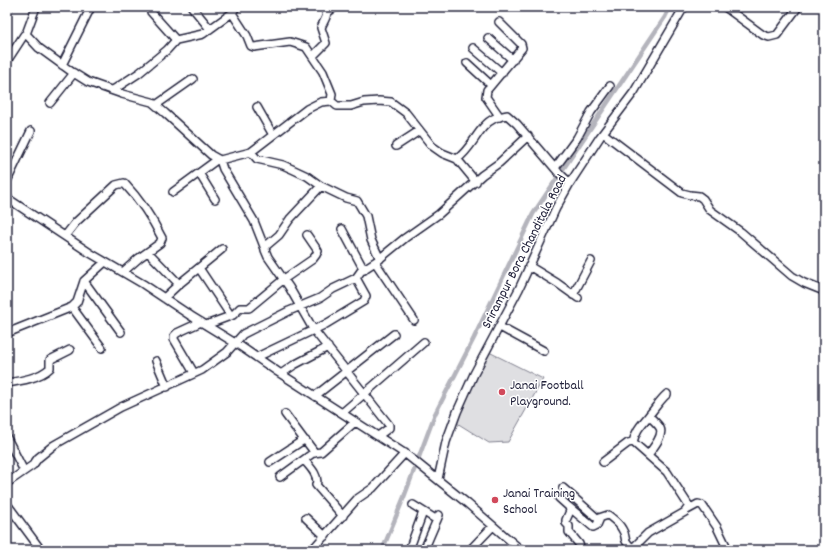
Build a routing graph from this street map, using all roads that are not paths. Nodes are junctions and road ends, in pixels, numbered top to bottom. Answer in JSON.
{"nodes":[{"id":1,"x":36,"y":7,"type":"edge"},
{"id":2,"x":91,"y":7,"type":"edge"},
{"id":3,"x":150,"y":7,"type":"edge"},
{"id":4,"x":192,"y":7,"type":"edge"},
{"id":5,"x":335,"y":7,"type":"edge"},
{"id":6,"x":684,"y":7,"type":"edge"},
{"id":7,"x":725,"y":7,"type":"edge"},
{"id":8,"x":798,"y":7,"type":"edge"},
{"id":9,"x":234,"y":10,"type":"edge"},
{"id":10,"x":326,"y":10,"type":"edge"},
{"id":11,"x":499,"y":22,"type":"dead end"},
{"id":12,"x":210,"y":29,"type":"junction"},
{"id":13,"x":26,"y":34,"type":"junction"},
{"id":14,"x":488,"y":38,"type":"dead end"},
{"id":15,"x":176,"y":40,"type":"junction"},
{"id":16,"x":473,"y":48,"type":"dead end"},
{"id":17,"x":313,"y":56,"type":"junction"},
{"id":18,"x":7,"y":60,"type":"edge"},
{"id":19,"x":513,"y":60,"type":"junction"},
{"id":20,"x":467,"y":64,"type":"dead end"},
{"id":21,"x":62,"y":65,"type":"junction"},
{"id":22,"x":74,"y":73,"type":"junction"},
{"id":23,"x":502,"y":73,"type":"junction"},
{"id":24,"x":193,"y":79,"type":"dead end"},
{"id":25,"x":491,"y":85,"type":"junction"},
{"id":26,"x":610,"y":86,"type":"dead end"},
{"id":27,"x":113,"y":90,"type":"junction"},
{"id":28,"x":331,"y":101,"type":"junction"},
{"id":29,"x":50,"y":103,"type":"dead end"},
{"id":30,"x":156,"y":105,"type":"junction"},
{"id":31,"x":257,"y":107,"type":"dead end"},
{"id":32,"x":500,"y":117,"type":"junction"},
{"id":33,"x":31,"y":131,"type":"dead end"},
{"id":34,"x":419,"y":131,"type":"junction"},
{"id":35,"x":603,"y":133,"type":"junction"},
{"id":36,"x":272,"y":135,"type":"junction"},
{"id":37,"x":528,"y":136,"type":"junction"},
{"id":38,"x":396,"y":146,"type":"dead end"},
{"id":39,"x":251,"y":152,"type":"junction"},
{"id":40,"x":457,"y":159,"type":"junction"},
{"id":41,"x":219,"y":160,"type":"junction"},
{"id":42,"x":557,"y":170,"type":"junction"},
{"id":43,"x":199,"y":173,"type":"junction"},
{"id":44,"x":7,"y":181,"type":"edge"},
{"id":45,"x":568,"y":181,"type":"junction"},
{"id":46,"x":476,"y":182,"type":"junction"},
{"id":47,"x":321,"y":186,"type":"junction"},
{"id":48,"x":173,"y":192,"type":"dead end"},
{"id":49,"x":7,"y":198,"type":"edge"},
{"id":50,"x":215,"y":199,"type":"dead end"},
{"id":51,"x":342,"y":229,"type":"dead end"},
{"id":52,"x":307,"y":235,"type":"dead end"},
{"id":53,"x":65,"y":236,"type":"junction"},
{"id":54,"x":265,"y":249,"type":"junction"},
{"id":55,"x":222,"y":250,"type":"dead end"},
{"id":56,"x":148,"y":252,"type":"junction"},
{"id":57,"x":377,"y":261,"type":"junction"},
{"id":58,"x":591,"y":261,"type":"dead end"},
{"id":59,"x":105,"y":262,"type":"junction"},
{"id":60,"x":530,"y":266,"type":"junction"},
{"id":61,"x":199,"y":268,"type":"junction"},
{"id":62,"x":364,"y":270,"type":"junction"},
{"id":63,"x":123,"y":272,"type":"junction"},
{"id":64,"x":356,"y":278,"type":"junction"},
{"id":65,"x":284,"y":279,"type":"junction"},
{"id":66,"x":84,"y":281,"type":"junction"},
{"id":67,"x":178,"y":284,"type":"junction"},
{"id":68,"x":824,"y":291,"type":"edge"},
{"id":69,"x":164,"y":298,"type":"junction"},
{"id":70,"x":72,"y":306,"type":"junction"},
{"id":71,"x":301,"y":306,"type":"junction"},
{"id":72,"x":231,"y":316,"type":"junction"},
{"id":73,"x":414,"y":320,"type":"dead end"},
{"id":74,"x":204,"y":324,"type":"junction"},
{"id":75,"x":500,"y":327,"type":"junction"},
{"id":76,"x":313,"y":329,"type":"junction"},
{"id":77,"x":121,"y":332,"type":"dead end"},
{"id":78,"x":7,"y":333,"type":"edge"},
{"id":79,"x":394,"y":334,"type":"dead end"},
{"id":80,"x":424,"y":342,"type":"dead end"},
{"id":81,"x":235,"y":343,"type":"junction"},
{"id":82,"x":328,"y":347,"type":"junction"},
{"id":83,"x":102,"y":348,"type":"dead end"},
{"id":84,"x":70,"y":350,"type":"dead end"},
{"id":85,"x":544,"y":350,"type":"dead end"},
{"id":86,"x":257,"y":357,"type":"junction"},
{"id":87,"x":156,"y":361,"type":"dead end"},
{"id":88,"x":346,"y":371,"type":"junction"},
{"id":89,"x":194,"y":373,"type":"junction"},
{"id":90,"x":281,"y":374,"type":"junction"},
{"id":91,"x":7,"y":383,"type":"edge"},
{"id":92,"x":168,"y":387,"type":"junction"},
{"id":93,"x":363,"y":394,"type":"junction"},
{"id":94,"x":667,"y":394,"type":"dead end"},
{"id":95,"x":315,"y":396,"type":"junction"},
{"id":96,"x":342,"y":413,"type":"junction"},
{"id":97,"x":285,"y":414,"type":"dead end"},
{"id":98,"x":649,"y":416,"type":"junction"},
{"id":99,"x":356,"y":422,"type":"junction"},
{"id":100,"x":378,"y":436,"type":"junction"},
{"id":101,"x":7,"y":438,"type":"edge"},
{"id":102,"x":305,"y":441,"type":"junction"},
{"id":103,"x":633,"y":442,"type":"junction"},
{"id":104,"x":315,"y":453,"type":"junction"},
{"id":105,"x":407,"y":455,"type":"junction"},
{"id":106,"x":648,"y":455,"type":"junction"},
{"id":107,"x":304,"y":460,"type":"junction"},
{"id":108,"x":270,"y":462,"type":"dead end"},
{"id":109,"x":604,"y":462,"type":"dead end"},
{"id":110,"x":24,"y":471,"type":"junction"},
{"id":111,"x":280,"y":477,"type":"dead end"},
{"id":112,"x":438,"y":480,"type":"junction"},
{"id":113,"x":7,"y":483,"type":"edge"},
{"id":114,"x":562,"y":488,"type":"dead end"},
{"id":115,"x":559,"y":498,"type":"dead end"},
{"id":116,"x":7,"y":504,"type":"edge"},
{"id":117,"x":413,"y":505,"type":"dead end"},
{"id":118,"x":569,"y":507,"type":"junction"},
{"id":119,"x":687,"y":510,"type":"junction"},
{"id":120,"x":423,"y":512,"type":"junction"},
{"id":121,"x":343,"y":516,"type":"junction"},
{"id":122,"x":306,"y":518,"type":"dead end"},
{"id":123,"x":600,"y":518,"type":"junction"},
{"id":124,"x":493,"y":526,"type":"junction"},
{"id":125,"x":325,"y":536,"type":"junction"},
{"id":126,"x":631,"y":549,"type":"edge"},
{"id":127,"x":41,"y":550,"type":"edge"},
{"id":128,"x":312,"y":550,"type":"edge"},
{"id":129,"x":409,"y":550,"type":"edge"},
{"id":130,"x":424,"y":550,"type":"edge"},
{"id":131,"x":470,"y":550,"type":"edge"},
{"id":132,"x":520,"y":550,"type":"edge"},
{"id":133,"x":581,"y":550,"type":"edge"},
{"id":134,"x":728,"y":550,"type":"edge"}],
"edges":[{"from":1,"to":13,"type":"street"},
{"from":2,"to":21,"type":"street"},
{"from":3,"to":15,"type":"street"},
{"from":4,"to":12,"type":"street"},
{"from":5,"to":10,"type":"street"},
{"from":6,"to":35,"type":"street","name":"Srirampur Bora Chanditala Road"},
{"from":7,"to":8,"type":"street"},
{"from":9,"to":12,"type":"street"},
{"from":9,"to":17,"type":"street"},
{"from":10,"to":17,"type":"street"},
{"from":11,"to":19,"type":"street"},
{"from":12,"to":15,"type":"street"},
{"from":13,"to":18,"type":"street"},
{"from":13,"to":21,"type":"street"},
{"from":14,"to":19,"type":"street"},
{"from":15,"to":27,"type":"street"},
{"from":16,"to":23,"type":"street"},
{"from":17,"to":28,"type":"street"},
{"from":19,"to":23,"type":"street"},
{"from":20,"to":25,"type":"street"},
{"from":21,"to":22,"type":"street"},
{"from":22,"to":27,"type":"street"},
{"from":22,"to":29,"type":"street"},
{"from":23,"to":25,"type":"street"},
{"from":24,"to":30,"type":"street"},
{"from":25,"to":32,"type":"street"},
{"from":26,"to":42,"type":"street"},
{"from":27,"to":30,"type":"street"},
{"from":28,"to":34,"type":"street"},
{"from":28,"to":36,"type":"street"},
{"from":30,"to":41,"type":"street"},
{"from":31,"to":36,"type":"street"},
{"from":32,"to":37,"type":"street"},
{"from":32,"to":40,"type":"street"},
{"from":33,"to":44,"type":"street"},
{"from":34,"to":38,"type":"street"},
{"from":34,"to":40,"type":"street"},
{"from":35,"to":45,"type":"street","name":"Srirampur Bora Chanditala Road"},
{"from":35,"to":68,"type":"street"},
{"from":36,"to":39,"type":"street"},
{"from":37,"to":42,"type":"street"},
{"from":37,"to":46,"type":"street"},
{"from":39,"to":41,"type":"street"},
{"from":39,"to":47,"type":"street"},
{"from":40,"to":46,"type":"street"},
{"from":41,"to":43,"type":"street"},
{"from":41,"to":54,"type":"street"},
{"from":42,"to":45,"type":"street"},
{"from":43,"to":48,"type":"street"},
{"from":43,"to":50,"type":"street"},
{"from":45,"to":60,"type":"street","name":"Srirampur Bora Chanditala Road"},
{"from":46,"to":57,"type":"street"},
{"from":47,"to":54,"type":"street"},
{"from":47,"to":57,"type":"street"},
{"from":49,"to":53,"type":"street"},
{"from":51,"to":62,"type":"street"},
{"from":52,"to":65,"type":"street"},
{"from":53,"to":56,"type":"street"},
{"from":53,"to":59,"type":"street"},
{"from":54,"to":65,"type":"street"},
{"from":55,"to":61,"type":"street"},
{"from":56,"to":63,"type":"street"},
{"from":56,"to":67,"type":"street"},
{"from":57,"to":62,"type":"street"},
{"from":57,"to":73,"type":"street"},
{"from":58,"to":60,"type":"street"},
{"from":59,"to":63,"type":"street"},
{"from":59,"to":66,"type":"street"},
{"from":60,"to":75,"type":"street","name":"Srirampur Bora Chanditala Road"},
{"from":61,"to":67,"type":"street"},
{"from":61,"to":72,"type":"street"},
{"from":62,"to":64,"type":"street"},
{"from":63,"to":69,"type":"street"},
{"from":64,"to":71,"type":"street"},
{"from":64,"to":76,"type":"street"},
{"from":65,"to":71,"type":"street"},
{"from":65,"to":72,"type":"street"},
{"from":66,"to":70,"type":"street"},
{"from":66,"to":77,"type":"street"},
{"from":67,"to":69,"type":"street"},
{"from":69,"to":74,"type":"street"},
{"from":70,"to":78,"type":"street"},
{"from":70,"to":83,"type":"street"},
{"from":71,"to":76,"type":"street"},
{"from":71,"to":81,"type":"street"},
{"from":72,"to":74,"type":"street"},
{"from":74,"to":81,"type":"street"},
{"from":74,"to":89,"type":"street"},
{"from":75,"to":85,"type":"street"},
{"from":75,"to":112,"type":"street","name":"Srirampur Bora Chanditala Road"},
{"from":76,"to":82,"type":"street"},
{"from":76,"to":86,"type":"street"},
{"from":79,"to":88,"type":"street"},
{"from":80,"to":93,"type":"street"},
{"from":81,"to":86,"type":"street"},
{"from":81,"to":89,"type":"street"},
{"from":82,"to":88,"type":"street"},
{"from":82,"to":90,"type":"street"},
{"from":84,"to":91,"type":"street"},
{"from":86,"to":90,"type":"street"},
{"from":87,"to":92,"type":"street"},
{"from":88,"to":93,"type":"street"},
{"from":88,"to":95,"type":"street"},
{"from":89,"to":92,"type":"street"},
{"from":90,"to":95,"type":"street"},
{"from":92,"to":110,"type":"street"},
{"from":93,"to":96,"type":"street"},
{"from":93,"to":100,"type":"street"},
{"from":94,"to":98,"type":"street"},
{"from":95,"to":96,"type":"street"},
{"from":96,"to":99,"type":"street"},
{"from":97,"to":102,"type":"street"},
{"from":98,"to":103,"type":"street"},
{"from":98,"to":106,"type":"street"},
{"from":99,"to":100,"type":"street"},
{"from":99,"to":104,"type":"street"},
{"from":100,"to":105,"type":"street"},
{"from":101,"to":110,"type":"street"},
{"from":102,"to":104,"type":"street"},
{"from":102,"to":108,"type":"street"},
{"from":103,"to":106,"type":"street"},
{"from":103,"to":109,"type":"street"},
{"from":104,"to":107,"type":"street"},
{"from":105,"to":112,"type":"street"},
{"from":105,"to":121,"type":"street"},
{"from":106,"to":119,"type":"street"},
{"from":107,"to":111,"type":"street"},
{"from":107,"to":121,"type":"street"},
{"from":110,"to":113,"type":"street"},
{"from":112,"to":124,"type":"street"},
{"from":114,"to":123,"type":"street"},
{"from":115,"to":118,"type":"street"},
{"from":116,"to":127,"type":"street"},
{"from":117,"to":120,"type":"street"},
{"from":118,"to":123,"type":"street"},
{"from":118,"to":133,"type":"street"},
{"from":119,"to":126,"type":"street"},
{"from":119,"to":134,"type":"street"},
{"from":120,"to":129,"type":"street"},
{"from":120,"to":130,"type":"street"},
{"from":121,"to":125,"type":"street"},
{"from":122,"to":125,"type":"street"},
{"from":123,"to":126,"type":"street"},
{"from":124,"to":131,"type":"street"},
{"from":124,"to":132,"type":"street"},
{"from":125,"to":128,"type":"street"}]}
